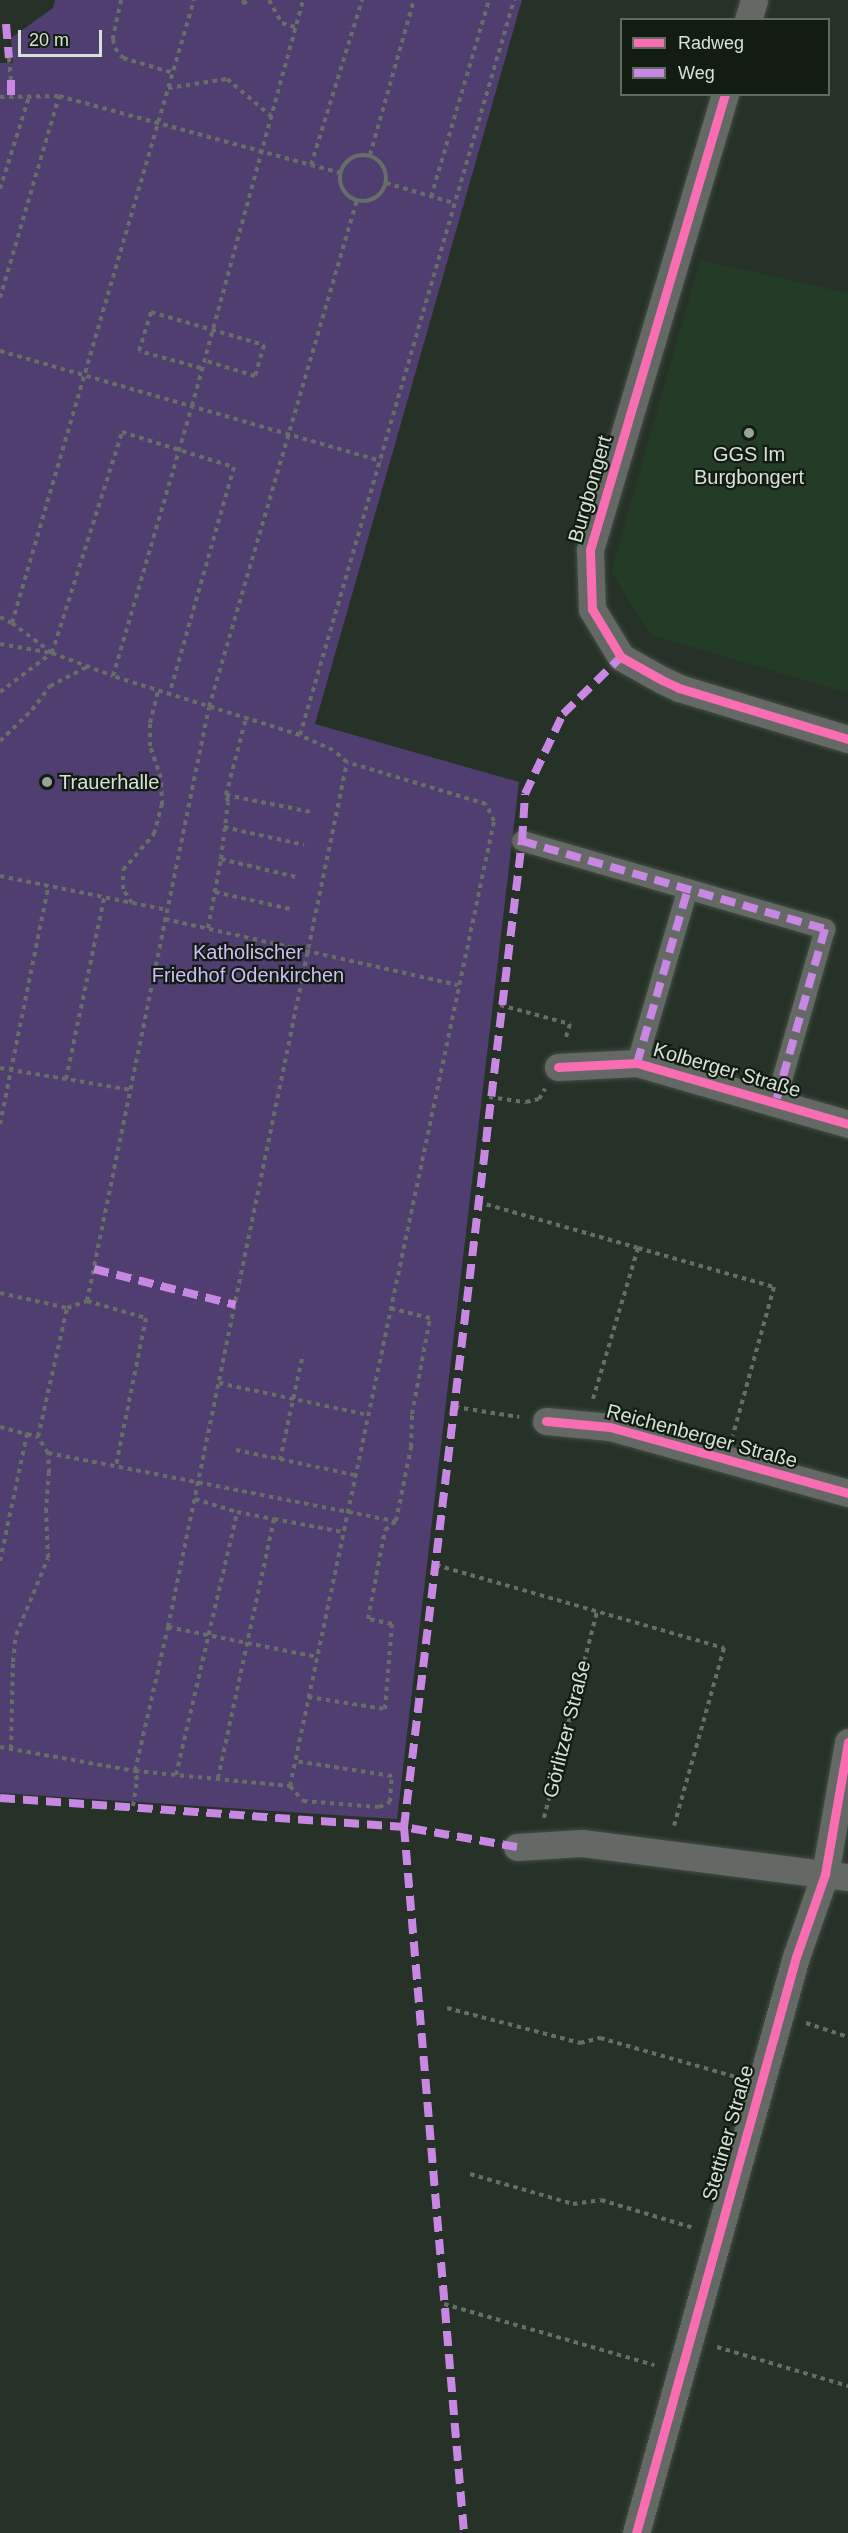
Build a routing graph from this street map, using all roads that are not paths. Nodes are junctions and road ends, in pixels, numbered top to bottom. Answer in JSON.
{"nodes":[{"id":1,"x":753,"y":0,"type":"edge"},
{"id":2,"x":748,"y":18,"type":"edge"},
{"id":3,"x":724,"y":96,"type":"edge"},
{"id":4,"x":848,"y":739,"type":"edge"},
{"id":5,"x":522,"y":841,"type":"dead end"},
{"id":6,"x":688,"y":889,"type":"junction"},
{"id":7,"x":637,"y":1063,"type":"junction"},
{"id":8,"x":558,"y":1067,"type":"road end"},
{"id":9,"x":775,"y":1104,"type":"junction"},
{"id":10,"x":848,"y":1124,"type":"edge"},
{"id":11,"x":546,"y":1421,"type":"road end"},
{"id":12,"x":848,"y":1493,"type":"edge"},
{"id":13,"x":848,"y":1743,"type":"edge"},
{"id":14,"x":527,"y":1847,"type":"road end"},
{"id":15,"x":837,"y":1875,"type":"edge"},
{"id":16,"x":636,"y":2533,"type":"edge"}],
"edges":[{"from":1,"to":2,"type":"street"},
{"from":3,"to":4,"type":"street","name":"Burgbongert"},
{"from":5,"to":6,"type":"street","name":"Kolberger Straße"},
{"from":6,"to":7,"type":"street","name":"Kolberger Straße"},
{"from":6,"to":9,"type":"street","name":"Kolberger Straße"},
{"from":7,"to":8,"type":"street","name":"Kolberger Straße"},
{"from":7,"to":9,"type":"street","name":"Kolberger Straße"},
{"from":9,"to":10,"type":"street","name":"Kolberger Straße"},
{"from":11,"to":12,"type":"street","name":"Reichenberger Straße"},
{"from":13,"to":15,"type":"street","name":"Stettiner Straße"},
{"from":14,"to":15,"type":"street"},
{"from":15,"to":16,"type":"street","name":"Stettiner Straße"}]}
